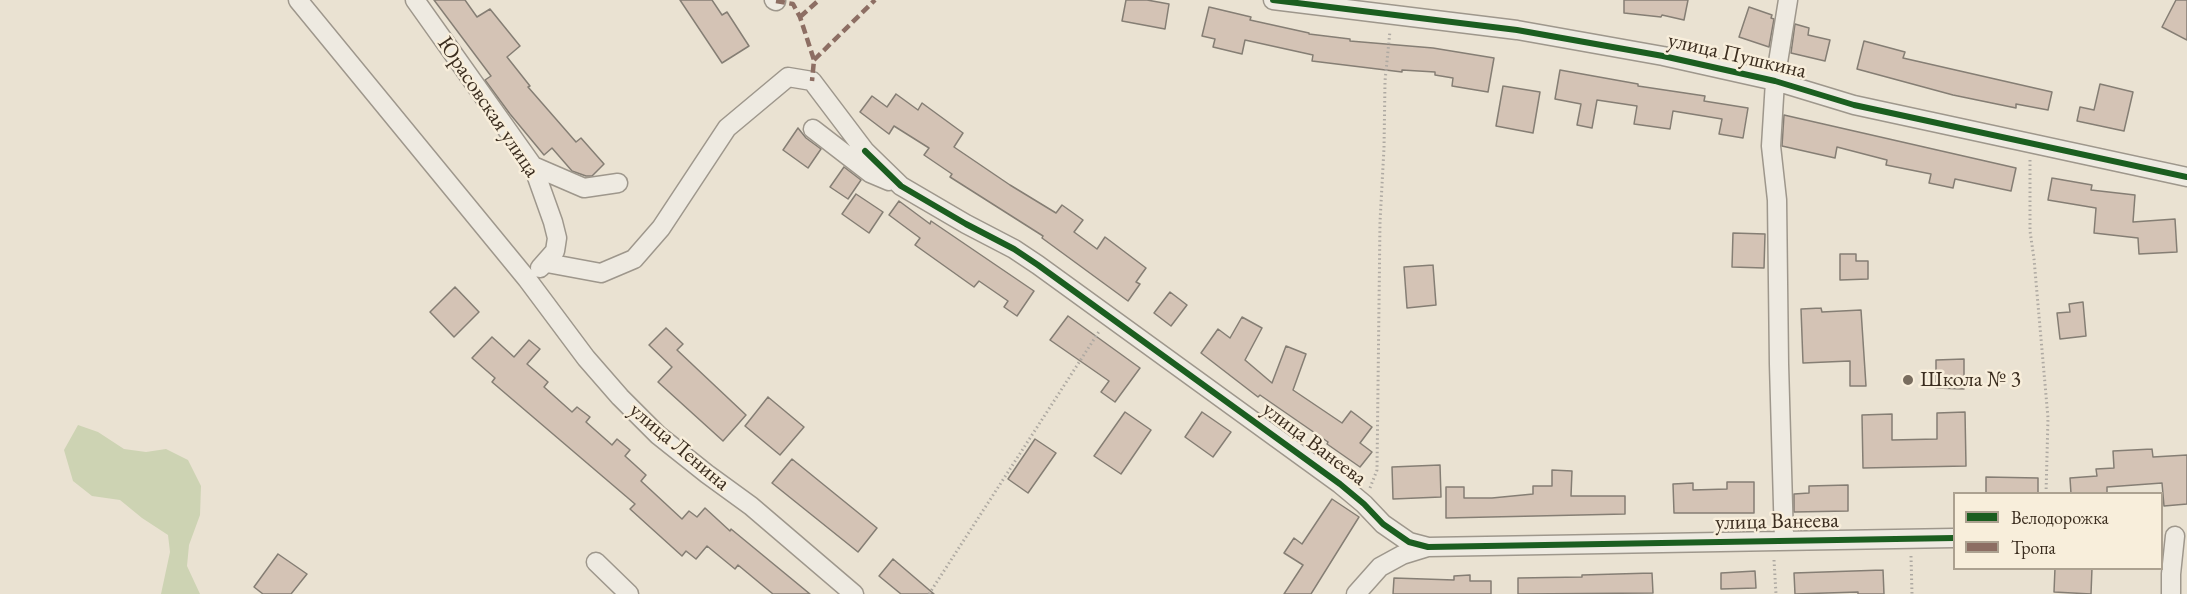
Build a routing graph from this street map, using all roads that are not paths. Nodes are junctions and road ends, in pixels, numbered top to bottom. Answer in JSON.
{"nodes":[{"id":1,"x":298,"y":0,"type":"edge"},
{"id":2,"x":414,"y":0,"type":"edge"},
{"id":3,"x":1273,"y":0,"type":"edge"},
{"id":4,"x":1788,"y":0,"type":"edge"},
{"id":5,"x":1775,"y":81,"type":"junction"},
{"id":6,"x":813,"y":129,"type":"dead end"},
{"id":7,"x":533,"y":166,"type":"junction"},
{"id":8,"x":2187,"y":177,"type":"edge"},
{"id":9,"x":618,"y":183,"type":"dead end"},
{"id":10,"x":901,"y":186,"type":"junction"},
{"id":11,"x":547,"y":263,"type":"junction"},
{"id":12,"x":527,"y":279,"type":"junction"},
{"id":13,"x":1383,"y":524,"type":"junction"},
{"id":14,"x":2174,"y":536,"type":"edge"},
{"id":15,"x":1953,"y":538,"type":"edge"},
{"id":16,"x":1779,"y":540,"type":"junction"},
{"id":17,"x":1428,"y":547,"type":"junction"},
{"id":18,"x":596,"y":562,"type":"dead end"},
{"id":19,"x":1380,"y":567,"type":"junction"},
{"id":20,"x":629,"y":594,"type":"edge"},
{"id":21,"x":855,"y":594,"type":"edge"},
{"id":22,"x":1356,"y":594,"type":"edge"},
{"id":23,"x":2171,"y":594,"type":"edge"}],
"edges":[{"from":1,"to":12,"type":"street","name":"улица Ленина"},
{"from":2,"to":7,"type":"street","name":"Юрасовская улица"},
{"from":3,"to":5,"type":"street","name":"улица Пушкина"},
{"from":4,"to":5,"type":"street"},
{"from":5,"to":8,"type":"street","name":"улица Пушкина"},
{"from":5,"to":16,"type":"street"},
{"from":6,"to":10,"type":"street"},
{"from":7,"to":9,"type":"street"},
{"from":7,"to":11,"type":"street","name":"Юрасовская улица"},
{"from":10,"to":11,"type":"street","name":"улица Ванеева"},
{"from":10,"to":13,"type":"street","name":"улица Ванеева"},
{"from":11,"to":12,"type":"street"},
{"from":12,"to":21,"type":"street","name":"улица Ленина"},
{"from":13,"to":17,"type":"street","name":"улица Ванеева"},
{"from":13,"to":19,"type":"street"},
{"from":14,"to":23,"type":"street"},
{"from":15,"to":16,"type":"street","name":"улица Ванеева"},
{"from":16,"to":17,"type":"street","name":"улица Ванеева"},
{"from":17,"to":19,"type":"street"},
{"from":18,"to":20,"type":"street"},
{"from":19,"to":22,"type":"street"}]}
